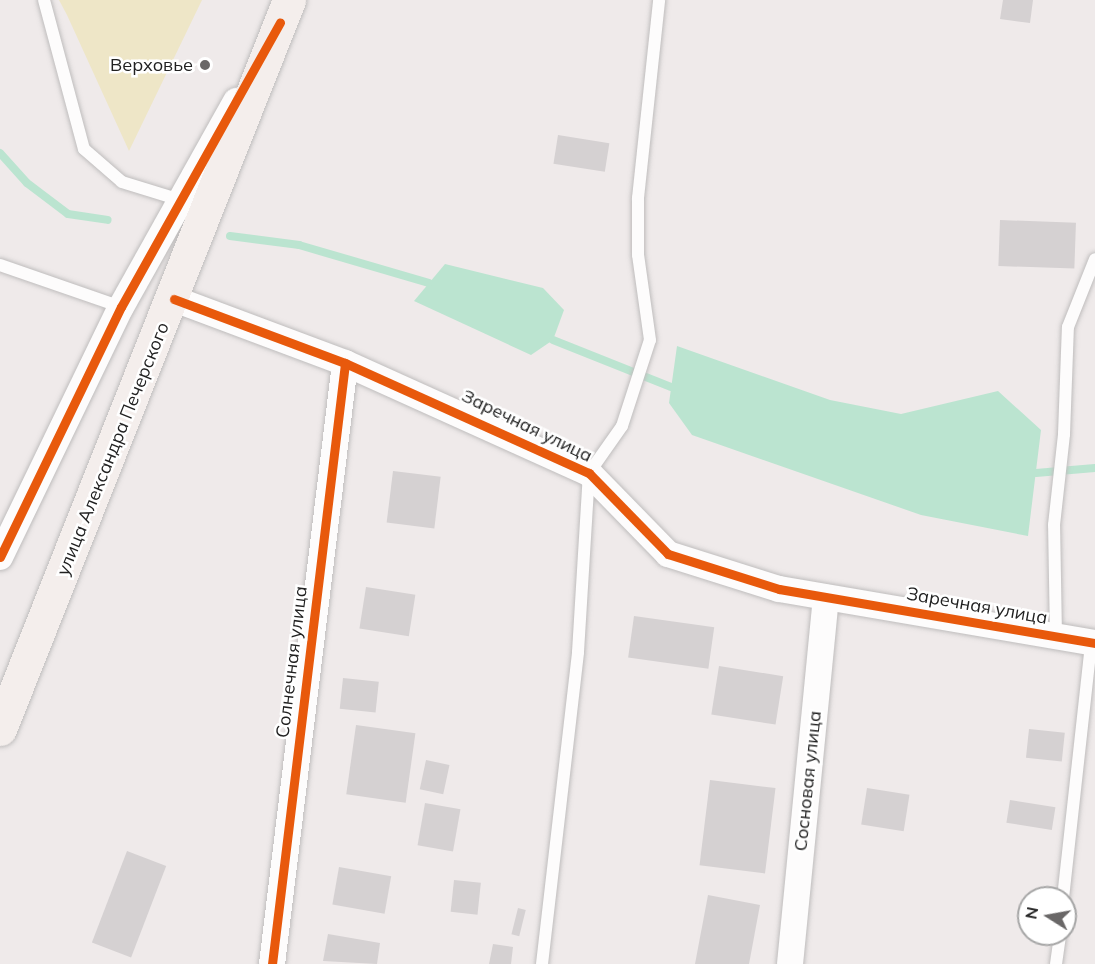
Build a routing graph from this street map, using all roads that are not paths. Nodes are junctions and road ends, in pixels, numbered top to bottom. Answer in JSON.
{"nodes":[{"id":1,"x":44,"y":0,"type":"edge"},
{"id":2,"x":659,"y":0,"type":"edge"},
{"id":3,"x":285,"y":11,"type":"edge"},
{"id":4,"x":180,"y":200,"type":"junction"},
{"id":5,"x":1095,"y":258,"type":"edge"},
{"id":6,"x":0,"y":265,"type":"edge"},
{"id":7,"x":174,"y":299,"type":"junction"},
{"id":8,"x":121,"y":307,"type":"junction"},
{"id":9,"x":345,"y":363,"type":"junction"},
{"id":10,"x":589,"y":473,"type":"junction"},
{"id":11,"x":0,"y":557,"type":"edge"},
{"id":12,"x":826,"y":597,"type":"junction"},
{"id":13,"x":1056,"y":636,"type":"junction"},
{"id":14,"x":1093,"y":643,"type":"edge"},
{"id":15,"x":0,"y":729,"type":"edge"},
{"id":16,"x":1065,"y":886,"type":"edge"},
{"id":17,"x":1058,"y":946,"type":"edge"},
{"id":18,"x":272,"y":964,"type":"edge"},
{"id":19,"x":542,"y":964,"type":"edge"},
{"id":20,"x":790,"y":964,"type":"edge"},
{"id":21,"x":1056,"y":964,"type":"edge"}],
"edges":[{"from":1,"to":4,"type":"lane"},
{"from":2,"to":10,"type":"lane"},
{"from":3,"to":4,"type":"street"},
{"from":3,"to":7,"type":"main road","name":"улица Александра Печерского"},
{"from":4,"to":8,"type":"street"},
{"from":5,"to":13,"type":"lane"},
{"from":6,"to":8,"type":"lane"},
{"from":7,"to":9,"type":"street","name":"Заречная улица"},
{"from":7,"to":15,"type":"main road","name":"улица Александра Печерского"},
{"from":8,"to":11,"type":"street"},
{"from":9,"to":10,"type":"street","name":"Заречная улица"},
{"from":9,"to":18,"type":"street","name":"Солнечная улица"},
{"from":10,"to":12,"type":"street","name":"Заречная улица"},
{"from":10,"to":19,"type":"lane"},
{"from":12,"to":13,"type":"street","name":"Заречная улица"},
{"from":12,"to":20,"type":"street","name":"Сосновая улица"},
{"from":13,"to":14,"type":"street","name":"Заречная улица"},
{"from":14,"to":16,"type":"lane"},
{"from":17,"to":21,"type":"lane"}]}
